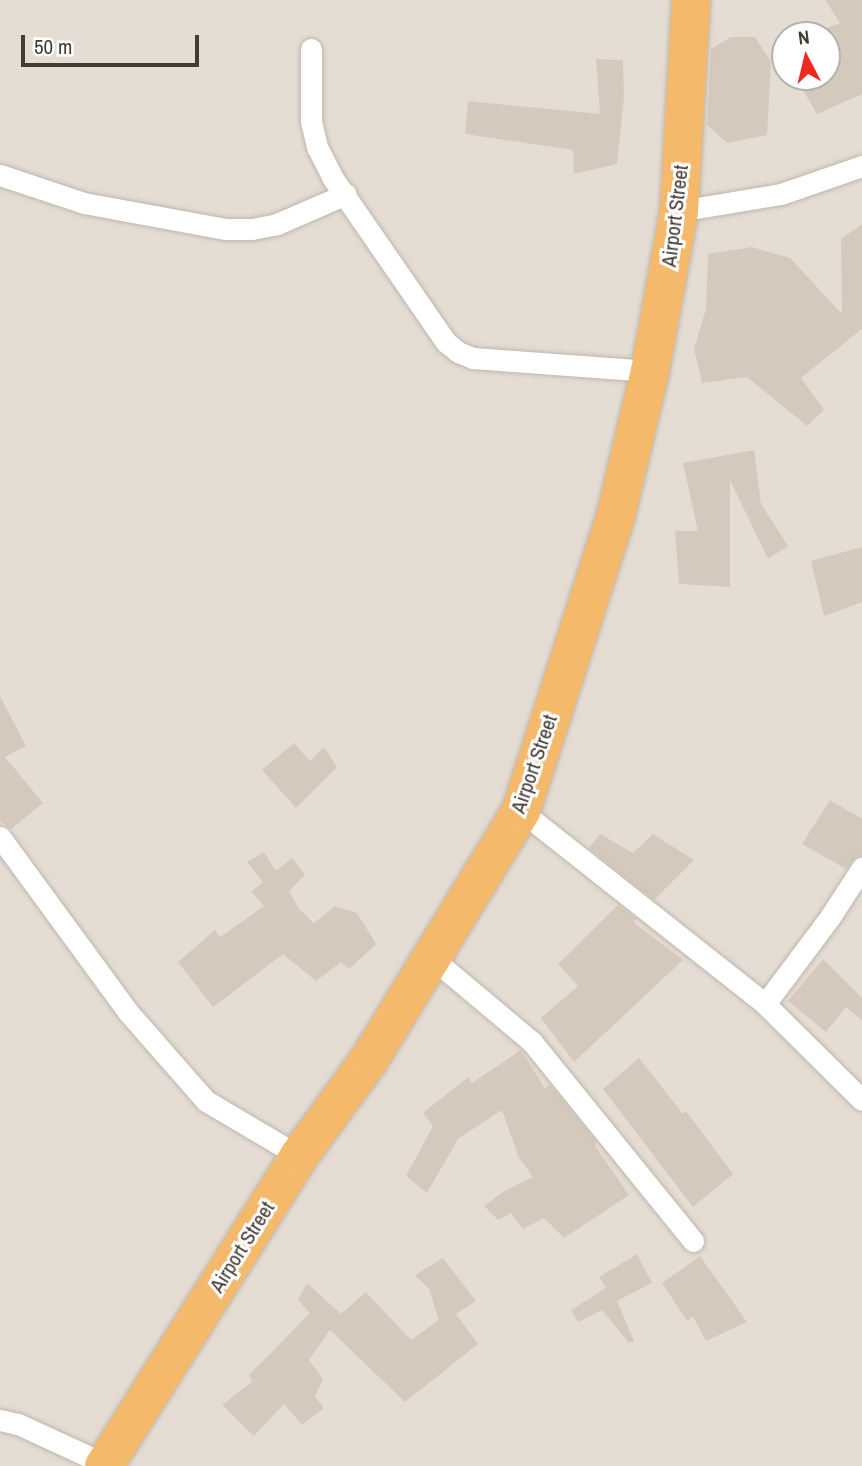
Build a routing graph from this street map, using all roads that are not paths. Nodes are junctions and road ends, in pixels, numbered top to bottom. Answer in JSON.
{"nodes":[{"id":1,"x":691,"y":0,"type":"edge"},
{"id":2,"x":311,"y":49,"type":"dead end"},
{"id":3,"x":862,"y":166,"type":"edge"},
{"id":4,"x":0,"y":175,"type":"edge"},
{"id":5,"x":346,"y":194,"type":"junction"},
{"id":6,"x":679,"y":211,"type":"junction"},
{"id":7,"x":650,"y":371,"type":"junction"},
{"id":8,"x":521,"y":811,"type":"junction"},
{"id":9,"x":0,"y":837,"type":"edge"},
{"id":10,"x":862,"y":868,"type":"edge"},
{"id":11,"x":432,"y":958,"type":"junction"},
{"id":12,"x":765,"y":1004,"type":"junction"},
{"id":13,"x":862,"y":1100,"type":"edge"},
{"id":14,"x":299,"y":1156,"type":"junction"},
{"id":15,"x":692,"y":1241,"type":"dead end"},
{"id":16,"x":0,"y":1420,"type":"edge"},
{"id":17,"x":104,"y":1465,"type":"edge"}],
"edges":[{"from":1,"to":6,"type":"highway","name":"Airport Street"},
{"from":2,"to":5,"type":"street"},
{"from":3,"to":6,"type":"street"},
{"from":4,"to":5,"type":"street"},
{"from":5,"to":7,"type":"street"},
{"from":6,"to":7,"type":"highway","name":"Airport Street"},
{"from":7,"to":8,"type":"highway","name":"Airport Street"},
{"from":8,"to":11,"type":"highway","name":"Airport Street"},
{"from":8,"to":12,"type":"street"},
{"from":9,"to":14,"type":"street"},
{"from":10,"to":12,"type":"street"},
{"from":11,"to":14,"type":"highway","name":"Airport Street"},
{"from":11,"to":15,"type":"street"},
{"from":12,"to":13,"type":"street"},
{"from":14,"to":17,"type":"highway","name":"Airport Street"},
{"from":16,"to":17,"type":"street"}]}
